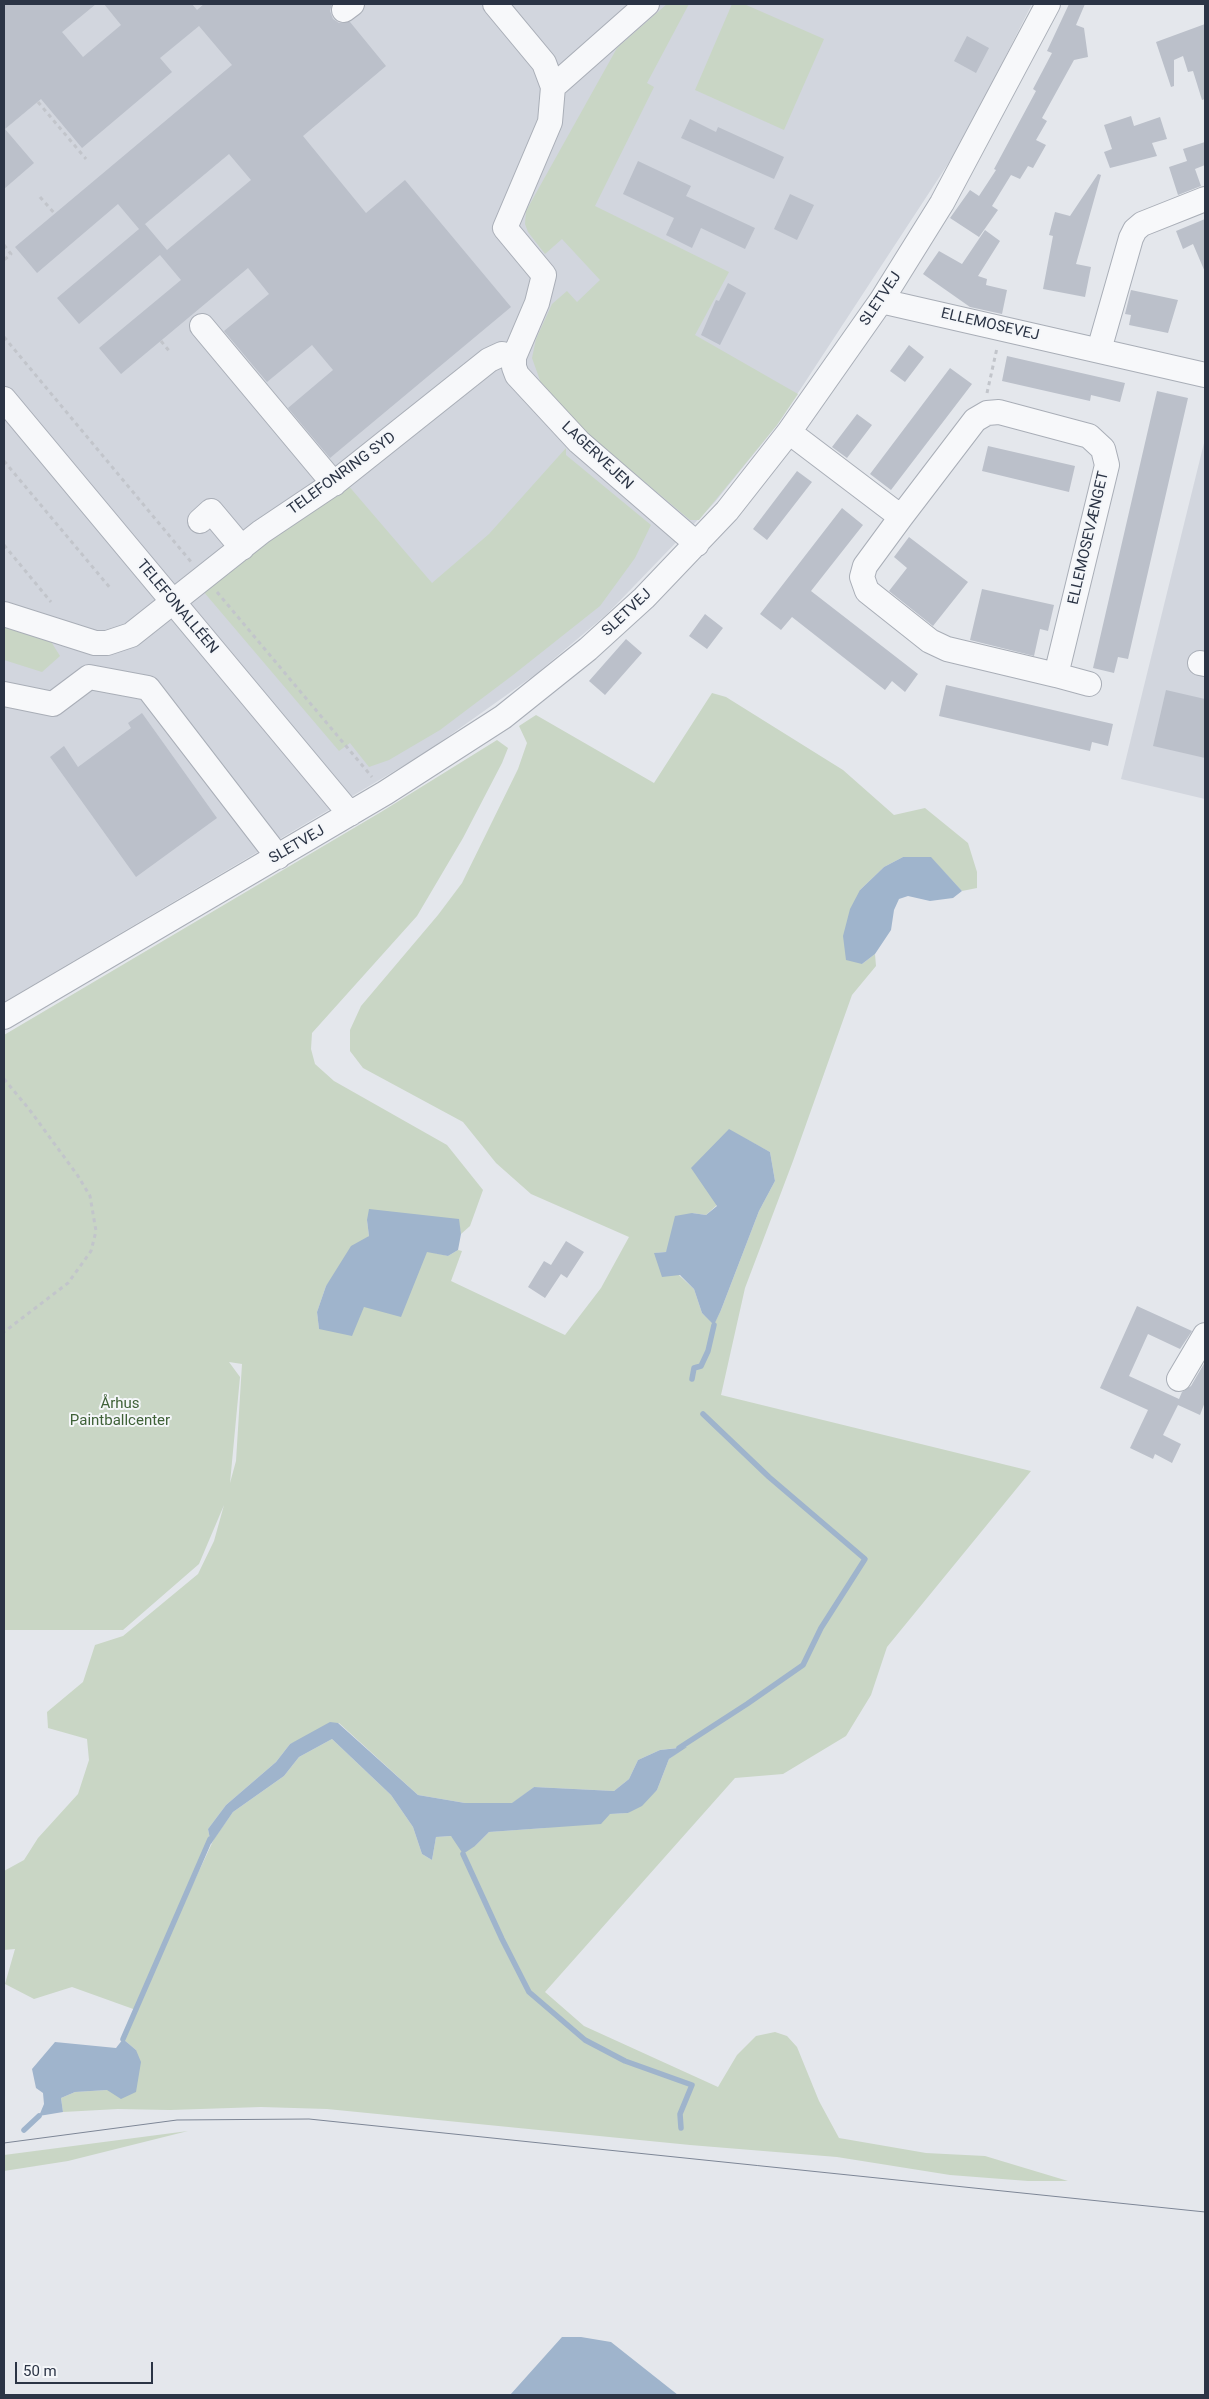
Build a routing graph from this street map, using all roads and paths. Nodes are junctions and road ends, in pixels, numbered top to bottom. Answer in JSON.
{"nodes":[{"id":1,"x":495,"y":4,"type":"edge"},
{"id":2,"x":647,"y":4,"type":"edge"},
{"id":3,"x":1048,"y":4,"type":"edge"},
{"id":4,"x":553,"y":87,"type":"junction"},
{"id":5,"x":38,"y":102,"type":"dead end"},
{"id":6,"x":86,"y":159,"type":"dead end"},
{"id":7,"x":40,"y":197,"type":"dead end"},
{"id":8,"x":1205,"y":200,"type":"edge"},
{"id":9,"x":55,"y":214,"type":"dead end"},
{"id":10,"x":4,"y":245,"type":"edge"},
{"id":11,"x":4,"y":260,"type":"edge"},
{"id":12,"x":881,"y":301,"type":"junction"},
{"id":13,"x":202,"y":326,"type":"dead end"},
{"id":14,"x":1002,"y":328,"type":"junction"},
{"id":15,"x":4,"y":336,"type":"edge"},
{"id":16,"x":160,"y":341,"type":"dead end"},
{"id":17,"x":1099,"y":350,"type":"junction"},
{"id":18,"x":170,"y":352,"type":"dead end"},
{"id":19,"x":514,"y":357,"type":"junction"},
{"id":20,"x":1205,"y":375,"type":"edge"},
{"id":21,"x":4,"y":400,"type":"edge"},
{"id":22,"x":987,"y":413,"type":"junction"},
{"id":23,"x":789,"y":432,"type":"junction"},
{"id":24,"x":4,"y":462,"type":"edge"},
{"id":25,"x":334,"y":484,"type":"junction"},
{"id":26,"x":208,"y":510,"type":"dead end"},
{"id":27,"x":901,"y":517,"type":"junction"},
{"id":28,"x":696,"y":544,"type":"junction"},
{"id":29,"x":4,"y":545,"type":"edge"},
{"id":30,"x":242,"y":548,"type":"junction"},
{"id":31,"x":205,"y":578,"type":"junction"},
{"id":32,"x":111,"y":589,"type":"dead end"},
{"id":33,"x":51,"y":602,"type":"dead end"},
{"id":34,"x":174,"y":603,"type":"junction"},
{"id":35,"x":4,"y":614,"type":"edge"},
{"id":36,"x":1056,"y":675,"type":"junction"},
{"id":37,"x":1090,"y":684,"type":"dead end"},
{"id":38,"x":4,"y":694,"type":"edge"},
{"id":39,"x":385,"y":793,"type":"junction"},
{"id":40,"x":350,"y":814,"type":"junction"},
{"id":41,"x":278,"y":857,"type":"junction"},
{"id":42,"x":4,"y":1017,"type":"edge"},
{"id":43,"x":4,"y":1079,"type":"edge"},
{"id":44,"x":4,"y":1332,"type":"edge"},
{"id":45,"x":1205,"y":1335,"type":"edge"},
{"id":46,"x":1179,"y":1379,"type":"dead end"}],
"edges":[{"from":1,"to":4,"type":"street"},
{"from":2,"to":4,"type":"street"},
{"from":3,"to":12,"type":"street","name":"SLETVEJ"},
{"from":4,"to":19,"type":"street"},
{"from":5,"to":6,"type":"path"},
{"from":7,"to":9,"type":"path"},
{"from":8,"to":17,"type":"street"},
{"from":10,"to":11,"type":"path"},
{"from":12,"to":14,"type":"street","name":"ELLEMOSEVEJ"},
{"from":12,"to":23,"type":"street","name":"SLETVEJ"},
{"from":13,"to":25,"type":"street"},
{"from":14,"to":17,"type":"street","name":"ELLEMOSEVEJ"},
{"from":14,"to":22,"type":"path"},
{"from":15,"to":31,"type":"path"},
{"from":16,"to":18,"type":"path"},
{"from":17,"to":20,"type":"street","name":"ELLEMOSEVEJ"},
{"from":19,"to":25,"type":"street","name":"TELEFONRING SYD"},
{"from":19,"to":28,"type":"street","name":"LAGERVEJEN"},
{"from":21,"to":34,"type":"street","name":"TELEFONALLÉEN"},
{"from":22,"to":27,"type":"street"},
{"from":22,"to":36,"type":"street","name":"ELLEMOSEVÆNGET"},
{"from":23,"to":27,"type":"street"},
{"from":23,"to":28,"type":"street","name":"SLETVEJ"},
{"from":24,"to":32,"type":"path"},
{"from":25,"to":30,"type":"street","name":"TELEFONRING SYD"},
{"from":26,"to":30,"type":"street"},
{"from":27,"to":36,"type":"street"},
{"from":28,"to":39,"type":"street","name":"SLETVEJ"},
{"from":29,"to":33,"type":"path"},
{"from":30,"to":31,"type":"street","name":"TELEFONRING SYD"},
{"from":31,"to":34,"type":"street","name":"TELEFONRING SYD"},
{"from":31,"to":39,"type":"path"},
{"from":34,"to":35,"type":"street","name":"TELEFONRING SYD"},
{"from":34,"to":40,"type":"street","name":"TELEFONALLÉEN"},
{"from":36,"to":37,"type":"street"},
{"from":38,"to":41,"type":"street"},
{"from":39,"to":40,"type":"street","name":"SLETVEJ"},
{"from":40,"to":41,"type":"street","name":"SLETVEJ"},
{"from":41,"to":42,"type":"street","name":"SLETVEJ"},
{"from":43,"to":44,"type":"path"},
{"from":45,"to":46,"type":"street"}]}
